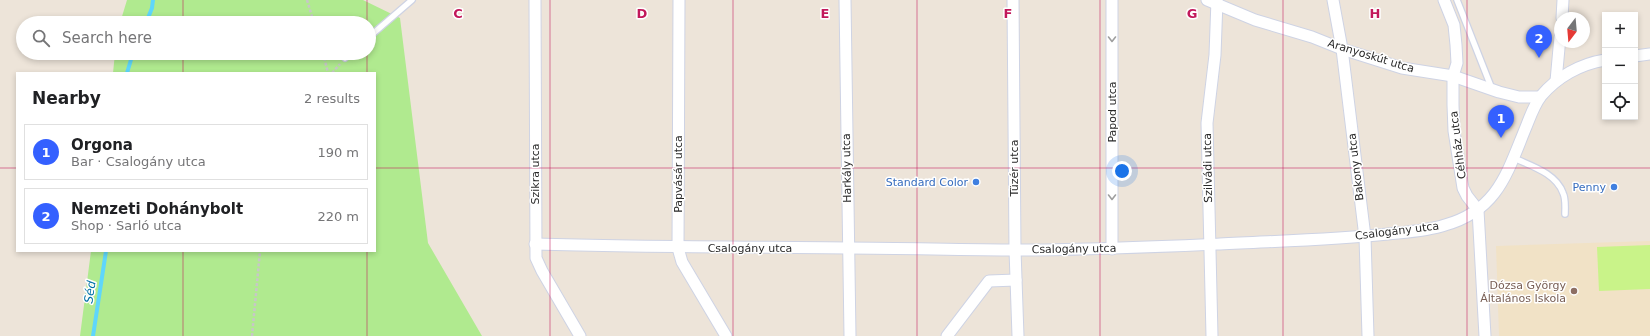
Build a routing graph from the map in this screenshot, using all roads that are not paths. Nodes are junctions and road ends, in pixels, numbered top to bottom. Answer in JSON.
{"nodes":[{"id":1,"x":412,"y":0,"type":"edge"},
{"id":2,"x":535,"y":0,"type":"edge"},
{"id":3,"x":678,"y":0,"type":"edge"},
{"id":4,"x":845,"y":0,"type":"edge"},
{"id":5,"x":1013,"y":0,"type":"edge"},
{"id":6,"x":1112,"y":0,"type":"edge"},
{"id":7,"x":1333,"y":0,"type":"edge"},
{"id":8,"x":1444,"y":0,"type":"edge"},
{"id":9,"x":1457,"y":0,"type":"edge"},
{"id":10,"x":1563,"y":0,"type":"edge"},
{"id":11,"x":1213,"y":2,"type":"edge"},
{"id":12,"x":1562,"y":12,"type":"edge"},
{"id":13,"x":376,"y":31,"type":"edge"},
{"id":14,"x":1559,"y":48,"type":"edge"},
{"id":15,"x":1342,"y":49,"type":"junction"},
{"id":16,"x":1650,"y":54,"type":"edge"},
{"id":17,"x":1638,"y":56,"type":"edge"},
{"id":18,"x":1602,"y":61,"type":"edge"},
{"id":19,"x":1453,"y":76,"type":"junction"},
{"id":20,"x":1556,"y":81,"type":"junction"},
{"id":21,"x":1492,"y":90,"type":"junction"},
{"id":22,"x":1540,"y":98,"type":"junction"},
{"id":23,"x":1514,"y":158,"type":"junction"},
{"id":24,"x":1478,"y":210,"type":"junction"},
{"id":25,"x":1565,"y":214,"type":"dead end"},
{"id":26,"x":1365,"y":236,"type":"junction"},
{"id":27,"x":535,"y":244,"type":"junction"},
{"id":28,"x":1210,"y":244,"type":"junction"},
{"id":29,"x":678,"y":248,"type":"junction"},
{"id":30,"x":849,"y":248,"type":"junction"},
{"id":31,"x":1112,"y":249,"type":"junction"},
{"id":32,"x":1015,"y":250,"type":"junction"},
{"id":33,"x":1016,"y":280,"type":"junction"},
{"id":34,"x":580,"y":336,"type":"edge"},
{"id":35,"x":726,"y":336,"type":"edge"},
{"id":36,"x":850,"y":336,"type":"edge"},
{"id":37,"x":947,"y":336,"type":"edge"},
{"id":38,"x":1018,"y":336,"type":"edge"},
{"id":39,"x":1212,"y":336,"type":"edge"},
{"id":40,"x":1368,"y":336,"type":"edge"},
{"id":41,"x":1485,"y":336,"type":"edge"}],
"edges":[{"from":1,"to":13,"type":"lane"},
{"from":2,"to":27,"type":"street","name":"Szikra utca"},
{"from":3,"to":29,"type":"street","name":"Papvásár utca"},
{"from":4,"to":30,"type":"street","name":"Harkály utca"},
{"from":5,"to":32,"type":"street","name":"Tüzér utca"},
{"from":6,"to":31,"type":"street","name":"Papod utca","one_way":true},
{"from":7,"to":15,"type":"street","name":"Bakony utca"},
{"from":8,"to":19,"type":"street","name":"Céhház utca"},
{"from":9,"to":21,"type":"lane"},
{"from":10,"to":12,"type":"street"},
{"from":11,"to":15,"type":"street","name":"Aranyoskút utca"},
{"from":11,"to":28,"type":"street","name":"Szilvádi utca"},
{"from":14,"to":20,"type":"street"},
{"from":15,"to":19,"type":"street","name":"Aranyoskút utca"},
{"from":15,"to":26,"type":"street","name":"Bakony utca"},
{"from":16,"to":17,"type":"street"},
{"from":18,"to":20,"type":"street"},
{"from":19,"to":21,"type":"street","name":"Aranyoskút utca"},
{"from":19,"to":24,"type":"street","name":"Céhház utca"},
{"from":20,"to":22,"type":"street"},
{"from":21,"to":22,"type":"street","name":"Aranyoskút utca"},
{"from":22,"to":23,"type":"street","name":"Csalogány utca"},
{"from":23,"to":24,"type":"street","name":"Csalogány utca"},
{"from":23,"to":25,"type":"lane"},
{"from":24,"to":26,"type":"street","name":"Csalogány utca"},
{"from":24,"to":41,"type":"street"},
{"from":26,"to":28,"type":"street","name":"Csalogány utca"},
{"from":26,"to":40,"type":"street","name":"Bakony utca"},
{"from":27,"to":29,"type":"street","name":"Csalogány utca"},
{"from":27,"to":34,"type":"street","name":"Szikra utca"},
{"from":28,"to":31,"type":"street","name":"Csalogány utca"},
{"from":28,"to":39,"type":"street","name":"Szilvádi utca"},
{"from":29,"to":30,"type":"street","name":"Csalogány utca"},
{"from":29,"to":35,"type":"street","name":"Papvásár utca"},
{"from":30,"to":32,"type":"street","name":"Csalogány utca"},
{"from":30,"to":36,"type":"street","name":"Harkály utca"},
{"from":31,"to":32,"type":"street","name":"Csalogány utca"},
{"from":32,"to":33,"type":"street","name":"Tüzér utca"},
{"from":33,"to":37,"type":"street"},
{"from":33,"to":38,"type":"street","name":"Tüzér utca"}]}
